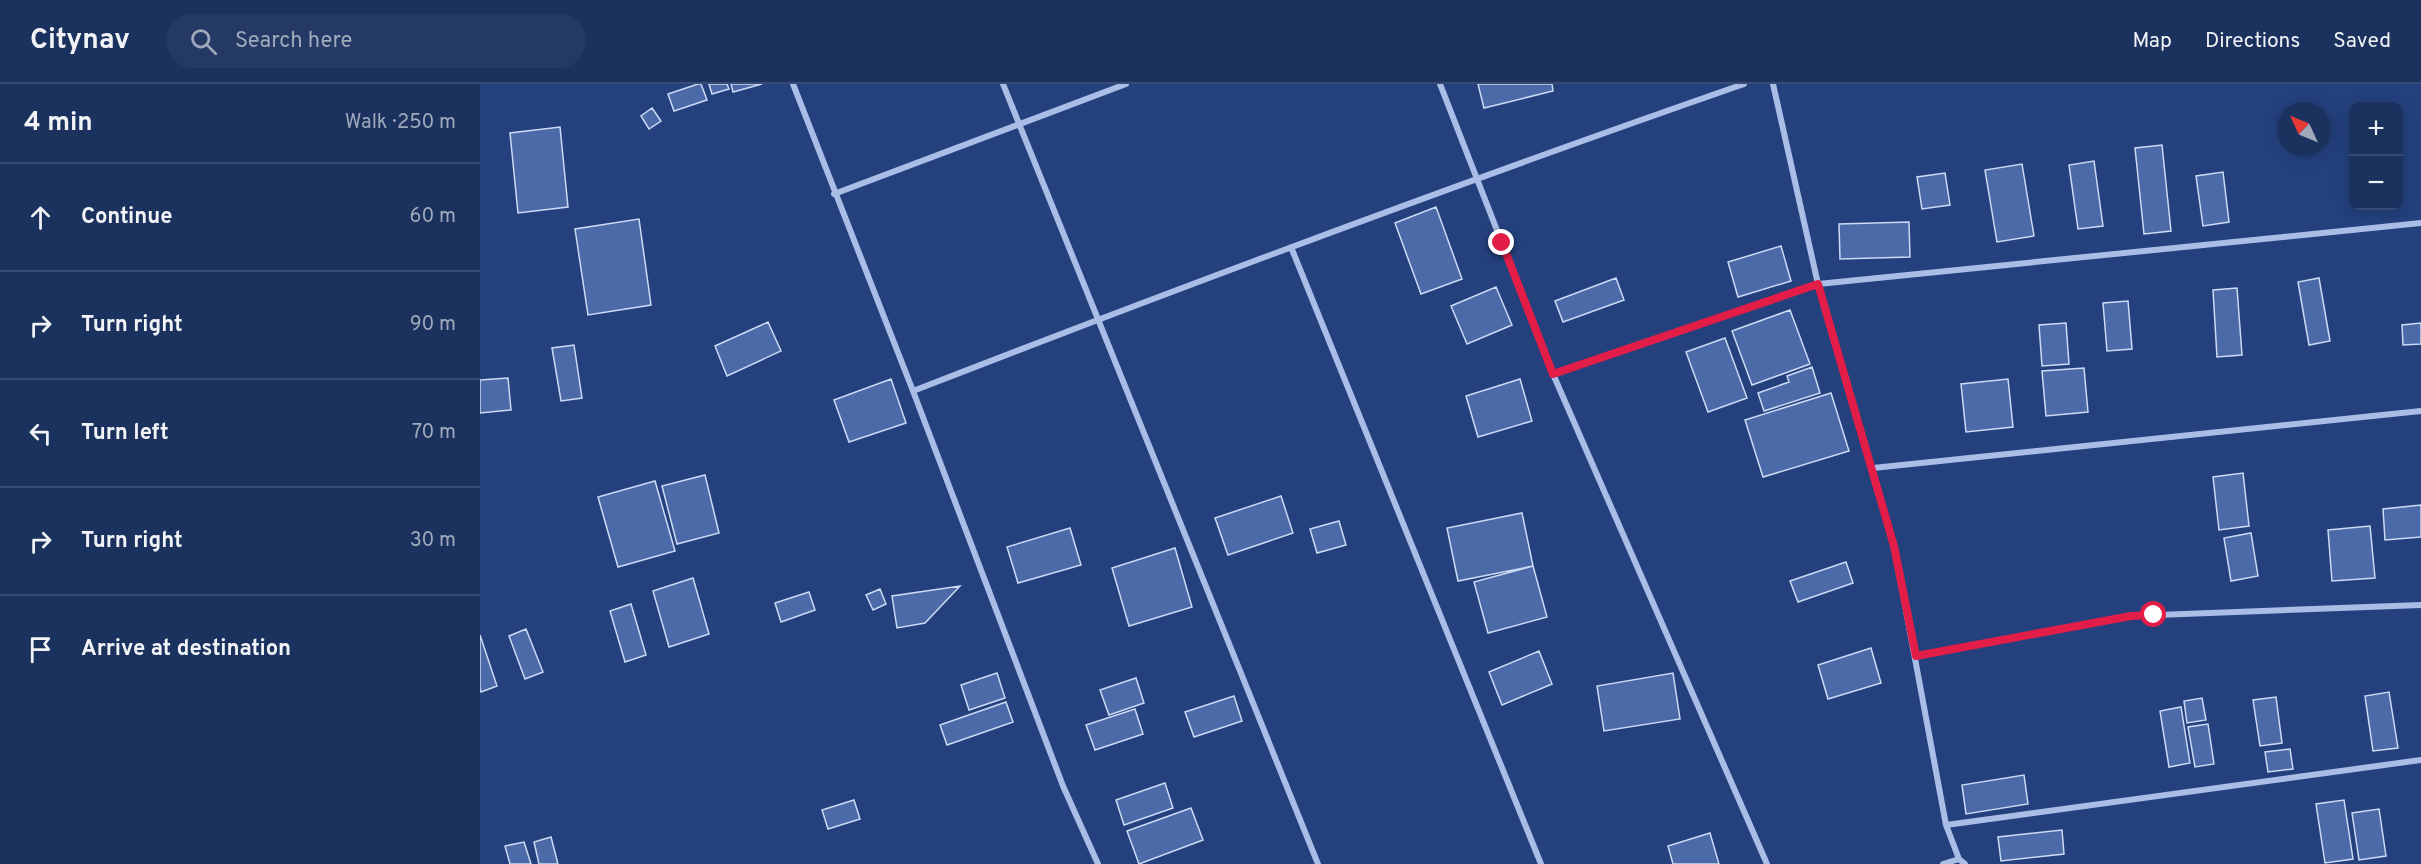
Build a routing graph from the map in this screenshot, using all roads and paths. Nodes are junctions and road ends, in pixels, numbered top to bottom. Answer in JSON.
{"nodes":[{"id":1,"x":793,"y":84,"type":"edge"},
{"id":2,"x":1003,"y":84,"type":"edge"},
{"id":3,"x":1126,"y":84,"type":"edge"},
{"id":4,"x":1440,"y":84,"type":"edge"},
{"id":5,"x":1744,"y":84,"type":"edge"},
{"id":6,"x":1773,"y":84,"type":"edge"},
{"id":7,"x":1019,"y":124,"type":"junction"},
{"id":8,"x":1477,"y":177,"type":"junction"},
{"id":9,"x":834,"y":194,"type":"junction"},
{"id":10,"x":2421,"y":223,"type":"edge"},
{"id":11,"x":1291,"y":247,"type":"junction"},
{"id":12,"x":1818,"y":284,"type":"junction"},
{"id":13,"x":1098,"y":319,"type":"junction"},
{"id":14,"x":1553,"y":374,"type":"junction"},
{"id":15,"x":914,"y":391,"type":"junction"},
{"id":16,"x":2421,"y":411,"type":"edge"},
{"id":17,"x":1873,"y":468,"type":"junction"},
{"id":18,"x":2421,"y":605,"type":"edge"},
{"id":19,"x":1916,"y":656,"type":"junction"},
{"id":20,"x":2421,"y":760,"type":"edge"},
{"id":21,"x":1946,"y":825,"type":"junction"},
{"id":22,"x":1959,"y":859,"type":"junction"},
{"id":23,"x":1098,"y":864,"type":"edge"},
{"id":24,"x":1318,"y":864,"type":"edge"},
{"id":25,"x":1541,"y":864,"type":"edge"},
{"id":26,"x":1767,"y":864,"type":"edge"},
{"id":27,"x":1943,"y":864,"type":"edge"},
{"id":28,"x":1965,"y":864,"type":"edge"}],
"edges":[{"from":1,"to":9,"type":"street"},
{"from":2,"to":7,"type":"street"},
{"from":3,"to":7,"type":"street"},
{"from":4,"to":8,"type":"street"},
{"from":5,"to":8,"type":"street"},
{"from":6,"to":12,"type":"street"},
{"from":7,"to":9,"type":"street"},
{"from":7,"to":13,"type":"street"},
{"from":8,"to":11,"type":"street"},
{"from":8,"to":14,"type":"street"},
{"from":9,"to":15,"type":"street"},
{"from":10,"to":12,"type":"street"},
{"from":11,"to":13,"type":"street"},
{"from":11,"to":25,"type":"street"},
{"from":12,"to":14,"type":"street"},
{"from":12,"to":17,"type":"street"},
{"from":13,"to":15,"type":"street"},
{"from":13,"to":24,"type":"street"},
{"from":14,"to":26,"type":"street"},
{"from":15,"to":23,"type":"street"},
{"from":16,"to":17,"type":"street"},
{"from":17,"to":19,"type":"street"},
{"from":18,"to":19,"type":"street"},
{"from":19,"to":21,"type":"street"},
{"from":20,"to":21,"type":"street"},
{"from":21,"to":22,"type":"street"},
{"from":22,"to":27,"type":"street"},
{"from":22,"to":28,"type":"street"}]}
